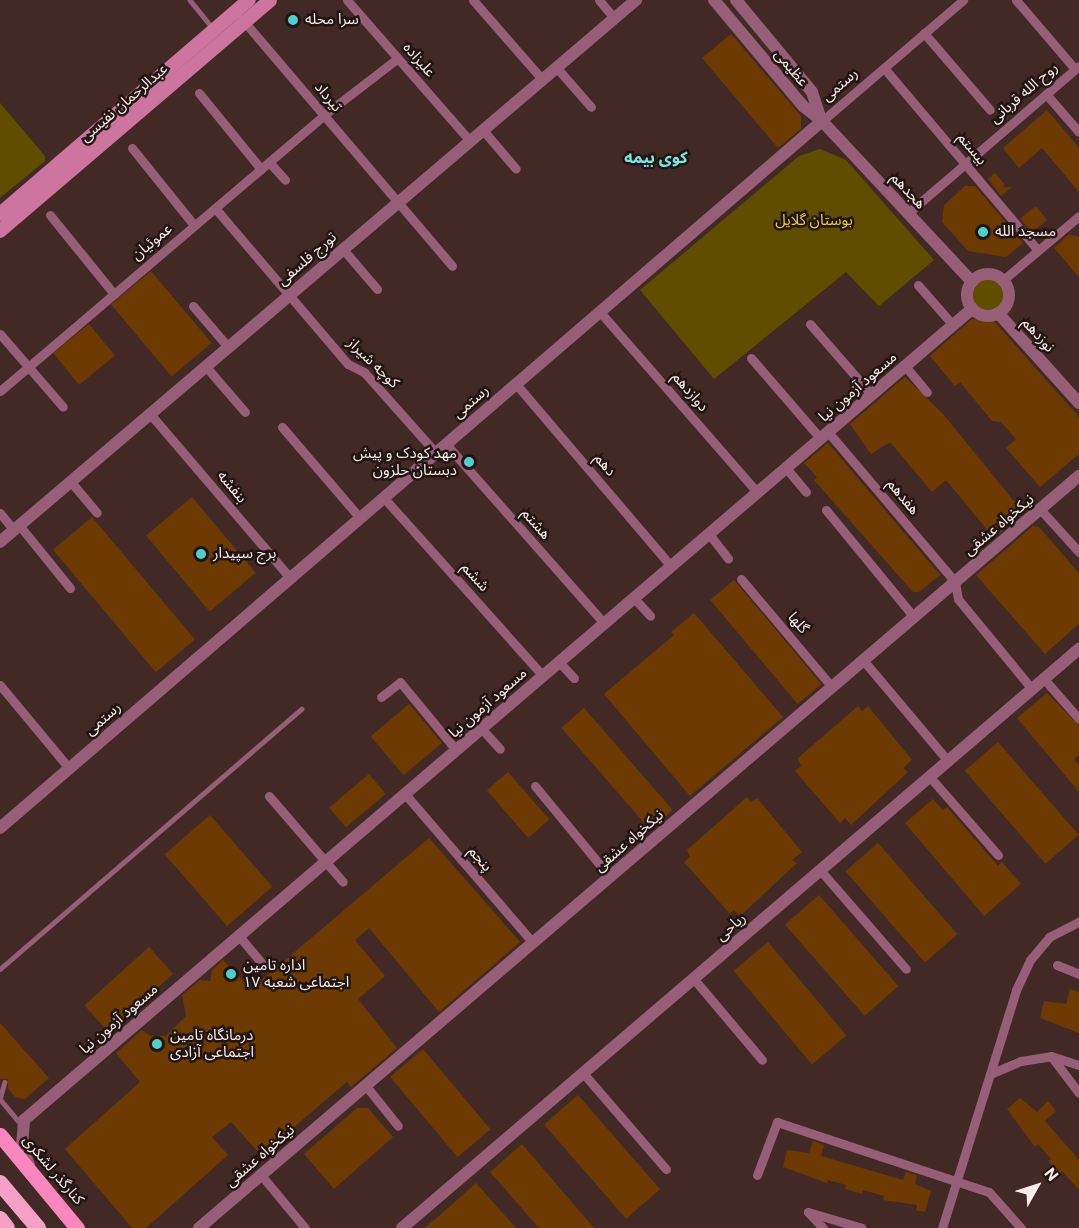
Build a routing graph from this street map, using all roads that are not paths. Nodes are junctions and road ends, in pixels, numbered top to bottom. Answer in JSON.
{"nodes":[{"id":1,"x":190,"y":0,"type":"edge"},
{"id":2,"x":249,"y":0,"type":"edge"},
{"id":3,"x":270,"y":0,"type":"edge"},
{"id":4,"x":347,"y":0,"type":"edge"},
{"id":5,"x":474,"y":0,"type":"edge"},
{"id":6,"x":599,"y":0,"type":"edge"},
{"id":7,"x":636,"y":0,"type":"edge"},
{"id":8,"x":714,"y":0,"type":"edge"},
{"id":9,"x":736,"y":0,"type":"edge"},
{"id":10,"x":963,"y":0,"type":"edge"},
{"id":11,"x":1016,"y":0,"type":"edge"},
{"id":12,"x":240,"y":17,"type":"junction"},
{"id":13,"x":614,"y":18,"type":"junction"},
{"id":14,"x":924,"y":33,"type":"junction"},
{"id":15,"x":219,"y":35,"type":"junction"},
{"id":16,"x":398,"y":58,"type":"junction"},
{"id":17,"x":556,"y":67,"type":"junction"},
{"id":18,"x":1077,"y":67,"type":"edge"},
{"id":19,"x":884,"y":68,"type":"junction"},
{"id":20,"x":542,"y":79,"type":"junction"},
{"id":21,"x":199,"y":93,"type":"dead end"},
{"id":22,"x":1046,"y":94,"type":"junction"},
{"id":23,"x":591,"y":107,"type":"dead end"},
{"id":24,"x":990,"y":110,"type":"dead end"},
{"id":25,"x":324,"y":115,"type":"junction"},
{"id":26,"x":822,"y":121,"type":"junction"},
{"id":27,"x":482,"y":129,"type":"junction"},
{"id":28,"x":1079,"y":132,"type":"edge"},
{"id":29,"x":469,"y":141,"type":"junction"},
{"id":30,"x":132,"y":148,"type":"dead end"},
{"id":31,"x":269,"y":162,"type":"junction"},
{"id":32,"x":965,"y":164,"type":"junction"},
{"id":33,"x":261,"y":169,"type":"junction"},
{"id":34,"x":516,"y":169,"type":"dead end"},
{"id":35,"x":285,"y":180,"type":"dead end"},
{"id":36,"x":397,"y":201,"type":"junction"},
{"id":37,"x":215,"y":208,"type":"junction"},
{"id":38,"x":908,"y":213,"type":"junction"},
{"id":39,"x":0,"y":214,"type":"edge"},
{"id":40,"x":50,"y":215,"type":"dead end"},
{"id":41,"x":1077,"y":220,"type":"edge"},
{"id":42,"x":194,"y":225,"type":"junction"},
{"id":43,"x":0,"y":231,"type":"edge"},
{"id":44,"x":342,"y":248,"type":"junction"},
{"id":45,"x":1038,"y":250,"type":"junction"},
{"id":46,"x":452,"y":266,"type":"dead end"},
{"id":47,"x":1002,"y":280,"type":"junction"},
{"id":48,"x":972,"y":282,"type":"junction"},
{"id":49,"x":918,"y":285,"type":"dead end"},
{"id":50,"x":377,"y":289,"type":"dead end"},
{"id":51,"x":114,"y":294,"type":"junction"},
{"id":52,"x":290,"y":294,"type":"junction"},
{"id":53,"x":193,"y":306,"type":"dead end"},
{"id":54,"x":972,"y":309,"type":"junction"},
{"id":55,"x":600,"y":312,"type":"junction"},
{"id":56,"x":998,"y":313,"type":"junction"},
{"id":57,"x":810,"y":324,"type":"dead end"},
{"id":58,"x":953,"y":325,"type":"junction"},
{"id":59,"x":0,"y":334,"type":"edge"},
{"id":60,"x":229,"y":348,"type":"junction"},
{"id":61,"x":752,"y":358,"type":"dead end"},
{"id":62,"x":905,"y":366,"type":"junction"},
{"id":63,"x":28,"y":367,"type":"junction"},
{"id":64,"x":207,"y":368,"type":"junction"},
{"id":65,"x":516,"y":384,"type":"junction"},
{"id":66,"x":0,"y":391,"type":"edge"},
{"id":67,"x":927,"y":392,"type":"dead end"},
{"id":68,"x":872,"y":395,"type":"junction"},
{"id":69,"x":1079,"y":403,"type":"edge"},
{"id":70,"x":63,"y":407,"type":"dead end"},
{"id":71,"x":245,"y":411,"type":"dead end"},
{"id":72,"x":151,"y":415,"type":"junction"},
{"id":73,"x":282,"y":427,"type":"dead end"},
{"id":74,"x":824,"y":435,"type":"junction"},
{"id":75,"x":446,"y":444,"type":"junction"},
{"id":76,"x":436,"y":453,"type":"junction"},
{"id":77,"x":786,"y":468,"type":"junction"},
{"id":78,"x":1079,"y":476,"type":"edge"},
{"id":79,"x":72,"y":482,"type":"junction"},
{"id":80,"x":758,"y":492,"type":"junction"},
{"id":81,"x":806,"y":492,"type":"dead end"},
{"id":82,"x":384,"y":498,"type":"junction"},
{"id":83,"x":1040,"y":509,"type":"junction"},
{"id":84,"x":825,"y":510,"type":"dead end"},
{"id":85,"x":0,"y":513,"type":"edge"},
{"id":86,"x":97,"y":513,"type":"dead end"},
{"id":87,"x":360,"y":518,"type":"junction"},
{"id":88,"x":16,"y":528,"type":"junction"},
{"id":89,"x":709,"y":534,"type":"junction"},
{"id":90,"x":0,"y":542,"type":"edge"},
{"id":91,"x":1079,"y":552,"type":"edge"},
{"id":92,"x":728,"y":558,"type":"dead end"},
{"id":93,"x":671,"y":566,"type":"junction"},
{"id":94,"x":290,"y":578,"type":"junction"},
{"id":95,"x":741,"y":579,"type":"dead end"},
{"id":96,"x":955,"y":582,"type":"junction"},
{"id":97,"x":70,"y":588,"type":"dead end"},
{"id":98,"x":634,"y":598,"type":"junction"},
{"id":99,"x":650,"y":616,"type":"dead end"},
{"id":100,"x":914,"y":617,"type":"junction"},
{"id":101,"x":604,"y":623,"type":"junction"},
{"id":102,"x":1079,"y":649,"type":"edge"},
{"id":103,"x":863,"y":660,"type":"junction"},
{"id":104,"x":559,"y":662,"type":"junction"},
{"id":105,"x":543,"y":676,"type":"junction"},
{"id":106,"x":574,"y":678,"type":"dead end"},
{"id":107,"x":1044,"y":679,"type":"junction"},
{"id":108,"x":0,"y":685,"type":"edge"},
{"id":109,"x":832,"y":687,"type":"junction"},
{"id":110,"x":1032,"y":689,"type":"junction"},
{"id":111,"x":381,"y":697,"type":"dead end"},
{"id":112,"x":301,"y":710,"type":"dead end"},
{"id":113,"x":1079,"y":719,"type":"edge"},
{"id":114,"x":482,"y":728,"type":"junction"},
{"id":115,"x":500,"y":749,"type":"dead end"},
{"id":116,"x":456,"y":750,"type":"junction"},
{"id":117,"x":948,"y":761,"type":"junction"},
{"id":118,"x":69,"y":768,"type":"junction"},
{"id":119,"x":929,"y":776,"type":"junction"},
{"id":120,"x":535,"y":786,"type":"dead end"},
{"id":121,"x":405,"y":794,"type":"junction"},
{"id":122,"x":269,"y":796,"type":"dead end"},
{"id":123,"x":0,"y":828,"type":"edge"},
{"id":124,"x":998,"y":855,"type":"dead end"},
{"id":125,"x":326,"y":861,"type":"junction"},
{"id":126,"x":820,"y":870,"type":"junction"},
{"id":127,"x":610,"y":876,"type":"junction"},
{"id":128,"x":343,"y":882,"type":"dead end"},
{"id":129,"x":1079,"y":922,"type":"edge"},
{"id":130,"x":239,"y":936,"type":"junction"},
{"id":131,"x":533,"y":943,"type":"junction"},
{"id":132,"x":1057,"y":965,"type":"dead end"},
{"id":133,"x":265,"y":967,"type":"dead end"},
{"id":134,"x":0,"y":969,"type":"edge"},
{"id":135,"x":906,"y":969,"type":"dead end"},
{"id":136,"x":1079,"y":974,"type":"edge"},
{"id":137,"x":693,"y":978,"type":"junction"},
{"id":138,"x":1051,"y":1056,"type":"junction"},
{"id":139,"x":762,"y":1060,"type":"dead end"},
{"id":140,"x":1079,"y":1065,"type":"edge"},
{"id":141,"x":583,"y":1073,"type":"junction"},
{"id":142,"x":990,"y":1074,"type":"junction"},
{"id":143,"x":5,"y":1082,"type":"dead end"},
{"id":144,"x":366,"y":1086,"type":"junction"},
{"id":145,"x":1079,"y":1093,"type":"edge"},
{"id":146,"x":0,"y":1099,"type":"edge"},
{"id":147,"x":23,"y":1123,"type":"junction"},
{"id":148,"x":398,"y":1125,"type":"dead end"},
{"id":149,"x":0,"y":1135,"type":"edge"},
{"id":150,"x":666,"y":1169,"type":"dead end"},
{"id":151,"x":32,"y":1172,"type":"junction"},
{"id":152,"x":261,"y":1175,"type":"junction"},
{"id":153,"x":756,"y":1175,"type":"dead end"},
{"id":154,"x":956,"y":1181,"type":"junction"},
{"id":155,"x":0,"y":1184,"type":"edge"},
{"id":156,"x":0,"y":1219,"type":"edge"},
{"id":157,"x":8,"y":1228,"type":"edge"},
{"id":158,"x":38,"y":1228,"type":"edge"},
{"id":159,"x":77,"y":1228,"type":"edge"},
{"id":160,"x":199,"y":1228,"type":"edge"},
{"id":161,"x":304,"y":1228,"type":"edge"},
{"id":162,"x":402,"y":1228,"type":"edge"},
{"id":163,"x":823,"y":1228,"type":"edge"},
{"id":164,"x":862,"y":1228,"type":"edge"},
{"id":165,"x":942,"y":1228,"type":"edge"},
{"id":166,"x":1021,"y":1228,"type":"edge"}],
"edges":[{"from":1,"to":15,"type":"lane"},
{"from":2,"to":12,"type":"main road","name":"عبدالرحمان نفیسی"},
{"from":3,"to":12,"type":"main road","name":"عبدالرحمان نفیسی"},
{"from":4,"to":16,"type":"street","name":"علیزاده"},
{"from":5,"to":20,"type":"street"},
{"from":6,"to":13,"type":"street"},
{"from":7,"to":13,"type":"street","name":"تورج فلسفی"},
{"from":8,"to":26,"type":"street","name":"عظیمی"},
{"from":9,"to":26,"type":"street","name":"عظیمی"},
{"from":10,"to":14,"type":"street","name":"رستمی"},
{"from":11,"to":18,"type":"street"},
{"from":12,"to":15,"type":"main road","name":"عبدالرحمان نفیسی"},
{"from":12,"to":25,"type":"street","name":"تیرداد"},
{"from":13,"to":17,"type":"street","name":"تورج فلسفی"},
{"from":14,"to":19,"type":"street","name":"رستمی"},
{"from":14,"to":24,"type":"street"},
{"from":15,"to":39,"type":"main road","name":"عبدالرحمان نفیسی"},
{"from":15,"to":43,"type":"main road","name":"عبدالرحمان نفیسی"},
{"from":16,"to":25,"type":"street","name":"عموئیان"},
{"from":16,"to":29,"type":"street","name":"علیزاده"},
{"from":17,"to":20,"type":"street","name":"تورج فلسفی"},
{"from":17,"to":23,"type":"street"},
{"from":18,"to":22,"type":"street","name":"روح الله قربانی"},
{"from":19,"to":26,"type":"street","name":"رستمی"},
{"from":19,"to":32,"type":"street","name":"بیستم"},
{"from":20,"to":27,"type":"street","name":"تورج فلسفی"},
{"from":21,"to":33,"type":"street"},
{"from":22,"to":28,"type":"street"},
{"from":22,"to":32,"type":"street","name":"روح الله قربانی"},
{"from":25,"to":31,"type":"street","name":"عموئیان"},
{"from":25,"to":36,"type":"street","name":"تیرداد"},
{"from":26,"to":38,"type":"street","name":"هجدهم"},
{"from":26,"to":55,"type":"street","name":"رستمی"},
{"from":27,"to":29,"type":"street","name":"تورج فلسفی"},
{"from":27,"to":34,"type":"street"},
{"from":29,"to":36,"type":"street","name":"تورج فلسفی"},
{"from":30,"to":42,"type":"street"},
{"from":31,"to":33,"type":"street","name":"عموئیان"},
{"from":31,"to":35,"type":"street"},
{"from":32,"to":38,"type":"street","name":"روح الله قربانی"},
{"from":32,"to":45,"type":"street","name":"بیستم"},
{"from":33,"to":37,"type":"street","name":"عموئیان"},
{"from":36,"to":44,"type":"street","name":"تورج فلسفی"},
{"from":36,"to":46,"type":"street","name":"تیرداد"},
{"from":37,"to":42,"type":"street","name":"عموئیان"},
{"from":37,"to":52,"type":"street","name":"کوچه شیراز"},
{"from":38,"to":48,"type":"street","name":"هجدهم"},
{"from":40,"to":51,"type":"street"},
{"from":41,"to":45,"type":"street"},
{"from":42,"to":51,"type":"street","name":"عموئیان"},
{"from":44,"to":50,"type":"street"},
{"from":44,"to":52,"type":"street","name":"تورج فلسفی"},
{"from":45,"to":47,"type":"street"},
{"from":47,"to":48,"type":"street"},
{"from":47,"to":56,"type":"street"},
{"from":48,"to":54,"type":"street"},
{"from":49,"to":58,"type":"street"},
{"from":51,"to":63,"type":"street","name":"عموئیان"},
{"from":52,"to":60,"type":"street","name":"تورج فلسفی"},
{"from":52,"to":76,"type":"street","name":"کوچه شیراز"},
{"from":53,"to":60,"type":"street"},
{"from":54,"to":56,"type":"street"},
{"from":54,"to":58,"type":"street","name":"مسعود آزمون نیا"},
{"from":55,"to":65,"type":"street","name":"رستمی"},
{"from":55,"to":80,"type":"street","name":"دوازدهم"},
{"from":56,"to":69,"type":"street","name":"نوزدهم"},
{"from":57,"to":68,"type":"street"},
{"from":58,"to":62,"type":"street","name":"مسعود آزمون نیا"},
{"from":59,"to":63,"type":"street"},
{"from":60,"to":64,"type":"street","name":"تورج فلسفی"},
{"from":61,"to":74,"type":"street","name":"هفدهم"},
{"from":62,"to":67,"type":"street"},
{"from":62,"to":68,"type":"street","name":"مسعود آزمون نیا"},
{"from":63,"to":66,"type":"street","name":"عموئیان"},
{"from":63,"to":70,"type":"street"},
{"from":64,"to":71,"type":"street"},
{"from":64,"to":72,"type":"street","name":"تورج فلسفی"},
{"from":65,"to":75,"type":"street","name":"رستمی"},
{"from":65,"to":93,"type":"street","name":"دهم"},
{"from":68,"to":74,"type":"street","name":"مسعود آزمون نیا"},
{"from":72,"to":79,"type":"street","name":"تورج فلسفی"},
{"from":72,"to":94,"type":"street","name":"بنفشه"},
{"from":73,"to":87,"type":"street"},
{"from":74,"to":77,"type":"street","name":"مسعود آزمون نیا"},
{"from":74,"to":96,"type":"street","name":"هفدهم"},
{"from":75,"to":76,"type":"street","name":"رستمی"},
{"from":75,"to":101,"type":"street","name":"هشتم"},
{"from":76,"to":82,"type":"street","name":"رستمی"},
{"from":77,"to":80,"type":"street","name":"مسعود آزمون نیا"},
{"from":77,"to":81,"type":"street"},
{"from":78,"to":83,"type":"street","name":"نیکخواه عشقی"},
{"from":79,"to":86,"type":"street"},
{"from":79,"to":88,"type":"street","name":"تورج فلسفی"},
{"from":80,"to":89,"type":"street","name":"مسعود آزمون نیا"},
{"from":82,"to":87,"type":"street","name":"رستمی"},
{"from":82,"to":105,"type":"street","name":"ششم"},
{"from":83,"to":91,"type":"street"},
{"from":83,"to":96,"type":"street","name":"نیکخواه عشقی"},
{"from":84,"to":100,"type":"street"},
{"from":85,"to":88,"type":"street"},
{"from":87,"to":94,"type":"street","name":"رستمی"},
{"from":88,"to":90,"type":"street","name":"تورج فلسفی"},
{"from":88,"to":97,"type":"street"},
{"from":89,"to":92,"type":"street"},
{"from":89,"to":93,"type":"street","name":"مسعود آزمون نیا"},
{"from":93,"to":98,"type":"street","name":"مسعود آزمون نیا"},
{"from":94,"to":118,"type":"street","name":"رستمی"},
{"from":95,"to":109,"type":"street","name":"گلها"},
{"from":96,"to":100,"type":"street","name":"نیکخواه عشقی"},
{"from":96,"to":110,"type":"street"},
{"from":98,"to":99,"type":"street"},
{"from":98,"to":101,"type":"street","name":"مسعود آزمون نیا"},
{"from":100,"to":103,"type":"street","name":"نیکخواه عشقی"},
{"from":101,"to":104,"type":"street","name":"مسعود آزمون نیا"},
{"from":102,"to":107,"type":"street","name":"ریاحی"},
{"from":103,"to":109,"type":"street","name":"نیکخواه عشقی"},
{"from":103,"to":117,"type":"street"},
{"from":104,"to":105,"type":"street","name":"مسعود آزمون نیا"},
{"from":104,"to":106,"type":"street"},
{"from":105,"to":114,"type":"street","name":"مسعود آزمون نیا"},
{"from":107,"to":110,"type":"street","name":"ریاحی"},
{"from":107,"to":113,"type":"street"},
{"from":108,"to":118,"type":"street"},
{"from":109,"to":127,"type":"street","name":"نیکخواه عشقی"},
{"from":110,"to":117,"type":"street","name":"ریاحی"},
{"from":111,"to":116,"type":"street"},
{"from":112,"to":134,"type":"lane"},
{"from":114,"to":115,"type":"street"},
{"from":114,"to":116,"type":"street","name":"مسعود آزمون نیا"},
{"from":116,"to":121,"type":"street","name":"مسعود آزمون نیا"},
{"from":117,"to":119,"type":"street","name":"ریاحی"},
{"from":118,"to":123,"type":"street","name":"رستمی"},
{"from":119,"to":124,"type":"street"},
{"from":119,"to":126,"type":"street","name":"ریاحی"},
{"from":120,"to":127,"type":"street"},
{"from":121,"to":125,"type":"street","name":"مسعود آزمون نیا"},
{"from":121,"to":131,"type":"street","name":"پنجم"},
{"from":122,"to":125,"type":"street"},
{"from":125,"to":128,"type":"street"},
{"from":125,"to":130,"type":"street","name":"مسعود آزمون نیا"},
{"from":126,"to":135,"type":"street"},
{"from":126,"to":137,"type":"street","name":"ریاحی"},
{"from":127,"to":131,"type":"street","name":"نیکخواه عشقی"},
{"from":129,"to":142,"type":"street"},
{"from":130,"to":133,"type":"street"},
{"from":130,"to":147,"type":"street","name":"مسعود آزمون نیا"},
{"from":131,"to":144,"type":"street","name":"نیکخواه عشقی"},
{"from":132,"to":136,"type":"street"},
{"from":137,"to":139,"type":"street"},
{"from":137,"to":141,"type":"street","name":"ریاحی"},
{"from":138,"to":140,"type":"street"},
{"from":138,"to":142,"type":"street"},
{"from":138,"to":145,"type":"street"},
{"from":141,"to":150,"type":"street"},
{"from":141,"to":162,"type":"street","name":"ریاحی"},
{"from":142,"to":154,"type":"street"},
{"from":143,"to":146,"type":"lane"},
{"from":144,"to":148,"type":"street"},
{"from":144,"to":152,"type":"street","name":"نیکخواه عشقی"},
{"from":146,"to":147,"type":"lane"},
{"from":147,"to":151,"type":"street"},
{"from":149,"to":151,"type":"main road","name":"کنارگذر لشکری"},
{"from":151,"to":159,"type":"main road","name":"کنارگذر لشکری"},
{"from":152,"to":160,"type":"street","name":"نیکخواه عشقی"},
{"from":152,"to":161,"type":"street"},
{"from":153,"to":154,"type":"street"},
{"from":154,"to":165,"type":"street"},
{"from":154,"to":166,"type":"street"},
{"from":155,"to":158,"type":"highway"},
{"from":156,"to":157,"type":"highway"},
{"from":163,"to":164,"type":"street"}]}
